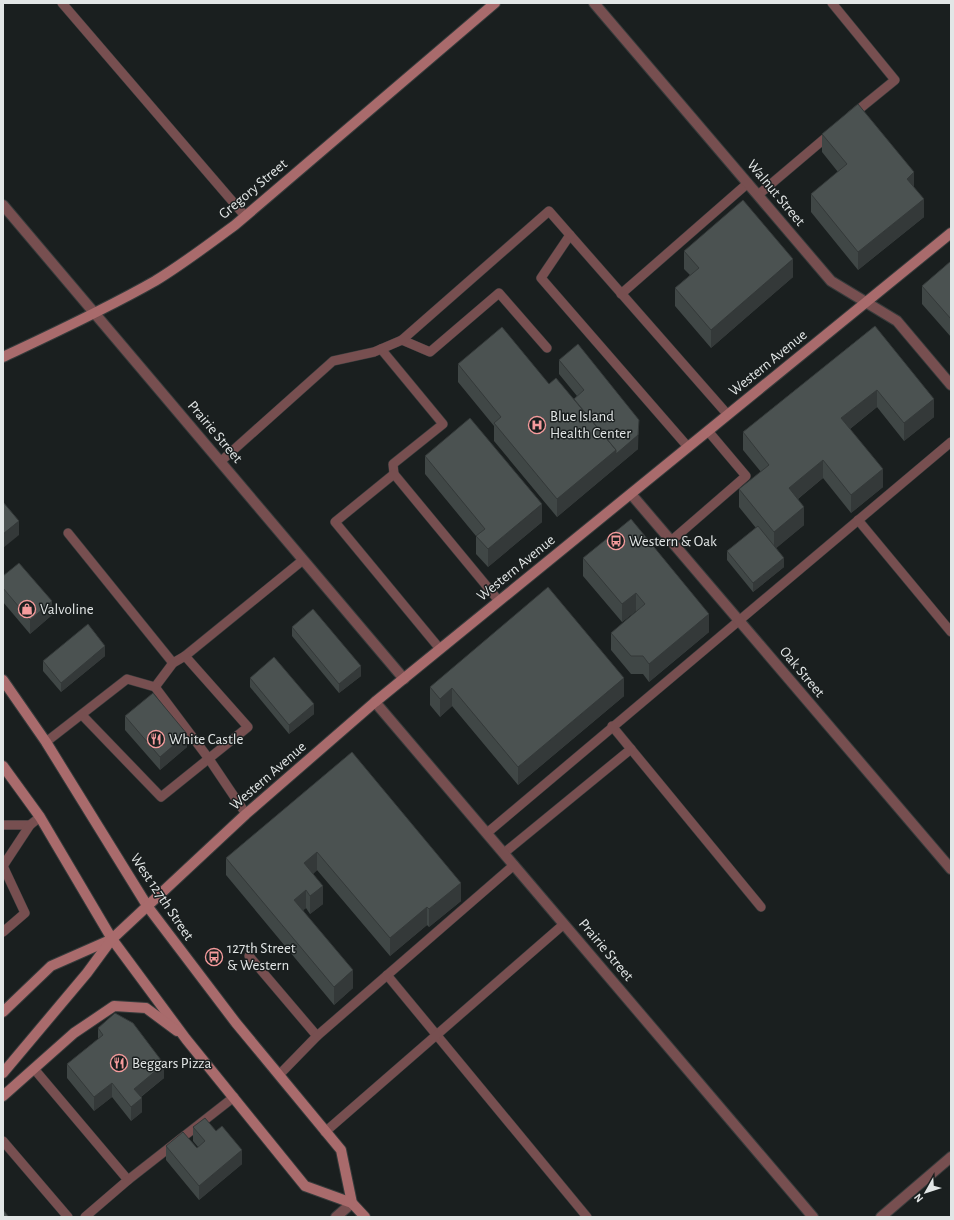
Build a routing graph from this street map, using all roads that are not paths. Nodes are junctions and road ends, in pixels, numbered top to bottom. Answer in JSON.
{"nodes":[{"id":1,"x":62,"y":3,"type":"edge"},
{"id":2,"x":495,"y":3,"type":"edge"},
{"id":3,"x":594,"y":3,"type":"edge"},
{"id":4,"x":832,"y":3,"type":"edge"},
{"id":5,"x":847,"y":120,"type":"edge"},
{"id":6,"x":835,"y":130,"type":"edge"},
{"id":7,"x":748,"y":183,"type":"junction"},
{"id":8,"x":758,"y":195,"type":"junction"},
{"id":9,"x":3,"y":205,"type":"edge"},
{"id":10,"x":245,"y":216,"type":"junction"},
{"id":11,"x":951,"y":233,"type":"edge"},
{"id":12,"x":570,"y":235,"type":"junction"},
{"id":13,"x":621,"y":294,"type":"junction"},
{"id":14,"x":865,"y":303,"type":"junction"},
{"id":15,"x":94,"y":314,"type":"junction"},
{"id":16,"x":402,"y":340,"type":"junction"},
{"id":17,"x":547,"y":348,"type":"dead end"},
{"id":18,"x":381,"y":349,"type":"junction"},
{"id":19,"x":3,"y":357,"type":"edge"},
{"id":20,"x":951,"y":385,"type":"edge"},
{"id":21,"x":728,"y":415,"type":"junction"},
{"id":22,"x":708,"y":431,"type":"junction"},
{"id":23,"x":951,"y":442,"type":"edge"},
{"id":24,"x":688,"y":447,"type":"junction"},
{"id":25,"x":220,"y":462,"type":"junction"},
{"id":26,"x":394,"y":474,"type":"junction"},
{"id":27,"x":631,"y":494,"type":"junction"},
{"id":28,"x":858,"y":520,"type":"junction"},
{"id":29,"x":68,"y":533,"type":"dead end"},
{"id":30,"x":670,"y":540,"type":"junction"},
{"id":31,"x":303,"y":560,"type":"junction"},
{"id":32,"x":499,"y":601,"type":"junction"},
{"id":33,"x":738,"y":620,"type":"junction"},
{"id":34,"x":951,"y":632,"type":"edge"},
{"id":35,"x":440,"y":649,"type":"junction"},
{"id":36,"x":185,"y":656,"type":"junction"},
{"id":37,"x":173,"y":662,"type":"junction"},
{"id":38,"x":404,"y":679,"type":"junction"},
{"id":39,"x":3,"y":680,"type":"edge"},
{"id":40,"x":155,"y":687,"type":"junction"},
{"id":41,"x":375,"y":702,"type":"junction"},
{"id":42,"x":82,"y":715,"type":"junction"},
{"id":43,"x":612,"y":726,"type":"junction"},
{"id":44,"x":46,"y":742,"type":"junction"},
{"id":45,"x":630,"y":748,"type":"junction"},
{"id":46,"x":209,"y":759,"type":"junction"},
{"id":47,"x":3,"y":766,"type":"edge"},
{"id":48,"x":246,"y":814,"type":"junction"},
{"id":49,"x":40,"y":817,"type":"junction"},
{"id":50,"x":3,"y":825,"type":"edge"},
{"id":51,"x":30,"y":825,"type":"junction"},
{"id":52,"x":487,"y":833,"type":"junction"},
{"id":53,"x":504,"y":853,"type":"junction"},
{"id":54,"x":514,"y":864,"type":"junction"},
{"id":55,"x":3,"y":866,"type":"edge"},
{"id":56,"x":951,"y":869,"type":"edge"},
{"id":57,"x":148,"y":907,"type":"junction"},
{"id":58,"x":761,"y":907,"type":"dead end"},
{"id":59,"x":564,"y":924,"type":"junction"},
{"id":60,"x":3,"y":932,"type":"edge"},
{"id":61,"x":112,"y":939,"type":"junction"},
{"id":62,"x":249,"y":956,"type":"dead end"},
{"id":63,"x":387,"y":975,"type":"junction"},
{"id":64,"x":3,"y":1012,"type":"edge"},
{"id":65,"x":437,"y":1035,"type":"junction"},
{"id":66,"x":318,"y":1036,"type":"junction"},
{"id":67,"x":186,"y":1039,"type":"junction"},
{"id":68,"x":35,"y":1070,"type":"junction"},
{"id":69,"x":3,"y":1073,"type":"edge"},
{"id":70,"x":278,"y":1075,"type":"junction"},
{"id":71,"x":3,"y":1096,"type":"edge"},
{"id":72,"x":234,"y":1097,"type":"junction"},
{"id":73,"x":325,"y":1132,"type":"junction"},
{"id":74,"x":3,"y":1140,"type":"edge"},
{"id":75,"x":951,"y":1157,"type":"edge"},
{"id":76,"x":128,"y":1180,"type":"junction"},
{"id":77,"x":352,"y":1203,"type":"junction"},
{"id":78,"x":68,"y":1217,"type":"edge"},
{"id":79,"x":86,"y":1217,"type":"edge"},
{"id":80,"x":336,"y":1217,"type":"edge"},
{"id":81,"x":365,"y":1217,"type":"edge"},
{"id":82,"x":587,"y":1217,"type":"edge"},
{"id":83,"x":813,"y":1217,"type":"edge"},
{"id":84,"x":881,"y":1217,"type":"edge"}],
"edges":[{"from":1,"to":10,"type":"lane"},
{"from":2,"to":10,"type":"main road","name":"Gregory Street"},
{"from":3,"to":7,"type":"street","name":"Walnut Street"},
{"from":4,"to":5,"type":"lane"},
{"from":6,"to":8,"type":"lane"},
{"from":7,"to":8,"type":"street","name":"Walnut Street"},
{"from":7,"to":13,"type":"lane"},
{"from":8,"to":14,"type":"street","name":"Walnut Street"},
{"from":9,"to":15,"type":"street","name":"Prairie Street"},
{"from":10,"to":15,"type":"main road","name":"Gregory Street"},
{"from":11,"to":14,"type":"main road","name":"Western Avenue"},
{"from":12,"to":13,"type":"lane"},
{"from":12,"to":16,"type":"lane"},
{"from":12,"to":24,"type":"lane"},
{"from":13,"to":21,"type":"lane"},
{"from":14,"to":20,"type":"street","name":"Walnut Street"},
{"from":14,"to":21,"type":"main road","name":"Western Avenue"},
{"from":15,"to":19,"type":"main road","name":"Gregory Street"},
{"from":15,"to":25,"type":"street","name":"Prairie Street"},
{"from":16,"to":17,"type":"lane"},
{"from":16,"to":18,"type":"lane"},
{"from":18,"to":25,"type":"lane"},
{"from":18,"to":26,"type":"lane"},
{"from":21,"to":22,"type":"main road","name":"Western Avenue"},
{"from":22,"to":24,"type":"main road","name":"Western Avenue"},
{"from":22,"to":30,"type":"lane"},
{"from":23,"to":28,"type":"lane"},
{"from":24,"to":27,"type":"main road","name":"Western Avenue"},
{"from":25,"to":31,"type":"street","name":"Prairie Street"},
{"from":26,"to":32,"type":"lane"},
{"from":26,"to":35,"type":"lane"},
{"from":27,"to":30,"type":"street","name":"Oak Street"},
{"from":27,"to":32,"type":"main road","name":"Western Avenue"},
{"from":28,"to":33,"type":"lane"},
{"from":28,"to":34,"type":"lane"},
{"from":29,"to":37,"type":"lane"},
{"from":30,"to":33,"type":"street","name":"Oak Street"},
{"from":31,"to":36,"type":"lane"},
{"from":31,"to":38,"type":"street","name":"Prairie Street"},
{"from":32,"to":35,"type":"main road","name":"Western Avenue"},
{"from":33,"to":43,"type":"lane"},
{"from":33,"to":56,"type":"street","name":"Oak Street"},
{"from":35,"to":38,"type":"main road","name":"Western Avenue"},
{"from":36,"to":37,"type":"lane"},
{"from":36,"to":46,"type":"lane"},
{"from":37,"to":40,"type":"lane"},
{"from":38,"to":41,"type":"main road","name":"Western Avenue"},
{"from":39,"to":44,"type":"main road","name":"West 127th Street"},
{"from":40,"to":42,"type":"lane"},
{"from":40,"to":46,"type":"lane"},
{"from":41,"to":48,"type":"main road","name":"Western Avenue"},
{"from":41,"to":52,"type":"street","name":"Prairie Street"},
{"from":42,"to":44,"type":"lane"},
{"from":42,"to":46,"type":"lane"},
{"from":43,"to":45,"type":"lane"},
{"from":43,"to":52,"type":"lane"},
{"from":44,"to":57,"type":"main road","name":"West 127th Street"},
{"from":45,"to":53,"type":"lane"},
{"from":45,"to":58,"type":"lane"},
{"from":46,"to":48,"type":"lane"},
{"from":47,"to":49,"type":"main road"},
{"from":48,"to":57,"type":"main road","name":"Western Avenue"},
{"from":49,"to":51,"type":"lane"},
{"from":49,"to":61,"type":"main road"},
{"from":50,"to":51,"type":"lane"},
{"from":51,"to":55,"type":"lane"},
{"from":52,"to":53,"type":"street","name":"Prairie Street"},
{"from":53,"to":54,"type":"street","name":"Prairie Street"},
{"from":54,"to":59,"type":"street","name":"Prairie Street"},
{"from":54,"to":63,"type":"lane"},
{"from":55,"to":60,"type":"lane"},
{"from":57,"to":61,"type":"main road","name":"Western Avenue"},
{"from":57,"to":70,"type":"main road","name":"West 127th Street"},
{"from":59,"to":65,"type":"lane"},
{"from":59,"to":83,"type":"street","name":"Prairie Street"},
{"from":61,"to":64,"type":"main road","name":"Western Avenue"},
{"from":61,"to":67,"type":"main road"},
{"from":61,"to":69,"type":"main road","name":"Western Avenue"},
{"from":62,"to":66,"type":"lane"},
{"from":63,"to":65,"type":"lane"},
{"from":63,"to":66,"type":"lane"},
{"from":65,"to":73,"type":"lane"},
{"from":65,"to":82,"type":"lane"},
{"from":66,"to":70,"type":"lane"},
{"from":67,"to":68,"type":"main road"},
{"from":67,"to":72,"type":"main road"},
{"from":68,"to":71,"type":"main road"},
{"from":68,"to":76,"type":"lane"},
{"from":70,"to":73,"type":"main road","name":"West 127th Street"},
{"from":72,"to":76,"type":"lane"},
{"from":72,"to":77,"type":"main road"},
{"from":73,"to":77,"type":"main road","name":"West 127th Street"},
{"from":74,"to":78,"type":"lane"},
{"from":75,"to":84,"type":"street"},
{"from":76,"to":79,"type":"lane"},
{"from":77,"to":80,"type":"street"},
{"from":77,"to":81,"type":"main road"}]}
